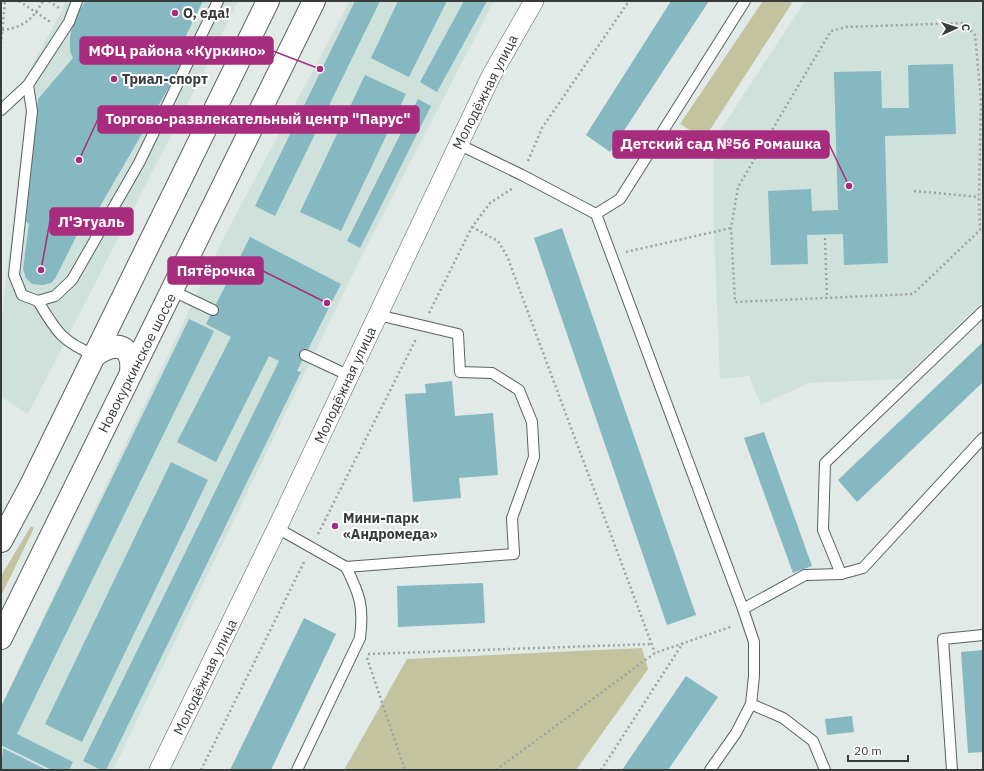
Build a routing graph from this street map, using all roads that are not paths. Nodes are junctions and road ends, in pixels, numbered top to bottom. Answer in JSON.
{"nodes":[{"id":1,"x":78,"y":1,"type":"edge"},
{"id":2,"x":218,"y":1,"type":"edge"},
{"id":3,"x":268,"y":1,"type":"edge"},
{"id":4,"x":314,"y":1,"type":"edge"},
{"id":5,"x":534,"y":1,"type":"edge"},
{"id":6,"x":745,"y":1,"type":"edge"},
{"id":7,"x":28,"y":85,"type":"junction"},
{"id":8,"x":1,"y":110,"type":"edge"},
{"id":9,"x":458,"y":144,"type":"junction"},
{"id":10,"x":596,"y":214,"type":"junction"},
{"id":11,"x":173,"y":291,"type":"junction"},
{"id":12,"x":38,"y":301,"type":"junction"},
{"id":13,"x":213,"y":310,"type":"dead end"},
{"id":14,"x":983,"y":311,"type":"edge"},
{"id":15,"x":378,"y":315,"type":"junction"},
{"id":16,"x":305,"y":354,"type":"dead end"},
{"id":17,"x":95,"y":355,"type":"junction"},
{"id":18,"x":131,"y":373,"type":"junction"},
{"id":19,"x":350,"y":376,"type":"junction"},
{"id":20,"x":983,"y":438,"type":"edge"},
{"id":21,"x":9,"y":518,"type":"edge"},
{"id":22,"x":277,"y":528,"type":"junction"},
{"id":23,"x":1,"y":541,"type":"edge"},
{"id":24,"x":346,"y":567,"type":"junction"},
{"id":25,"x":841,"y":574,"type":"junction"},
{"id":26,"x":743,"y":609,"type":"junction"},
{"id":27,"x":983,"y":635,"type":"edge"},
{"id":28,"x":1,"y":638,"type":"edge"},
{"id":29,"x":751,"y":704,"type":"junction"},
{"id":30,"x":160,"y":770,"type":"edge"},
{"id":31,"x":297,"y":770,"type":"edge"},
{"id":32,"x":710,"y":770,"type":"edge"},
{"id":33,"x":825,"y":770,"type":"edge"},
{"id":34,"x":952,"y":770,"type":"edge"}],
"edges":[{"from":1,"to":7,"type":"lane"},
{"from":2,"to":12,"type":"lane"},
{"from":3,"to":17,"type":"main road"},
{"from":4,"to":11,"type":"main road","name":"Новокуркинское шоссе"},
{"from":5,"to":9,"type":"street","name":"Молодёжная улица"},
{"from":6,"to":10,"type":"lane"},
{"from":7,"to":8,"type":"lane"},
{"from":7,"to":12,"type":"lane"},
{"from":9,"to":10,"type":"lane"},
{"from":9,"to":15,"type":"street","name":"Молодёжная улица"},
{"from":10,"to":26,"type":"lane"},
{"from":11,"to":13,"type":"lane"},
{"from":11,"to":18,"type":"main road","name":"Новокуркинское шоссе"},
{"from":12,"to":17,"type":"lane"},
{"from":14,"to":25,"type":"lane"},
{"from":15,"to":19,"type":"street","name":"Молодёжная улица"},
{"from":15,"to":24,"type":"lane"},
{"from":16,"to":19,"type":"lane"},
{"from":17,"to":18,"type":"main road"},
{"from":17,"to":21,"type":"main road"},
{"from":18,"to":28,"type":"main road","name":"Новокуркинское шоссе"},
{"from":19,"to":22,"type":"street","name":"Молодёжная улица"},
{"from":20,"to":25,"type":"lane"},
{"from":21,"to":23,"type":"main road"},
{"from":22,"to":24,"type":"lane"},
{"from":22,"to":30,"type":"street","name":"Молодёжная улица"},
{"from":24,"to":31,"type":"lane"},
{"from":25,"to":26,"type":"lane"},
{"from":26,"to":29,"type":"lane"},
{"from":27,"to":34,"type":"lane"},
{"from":29,"to":32,"type":"lane"},
{"from":29,"to":33,"type":"lane"}]}
